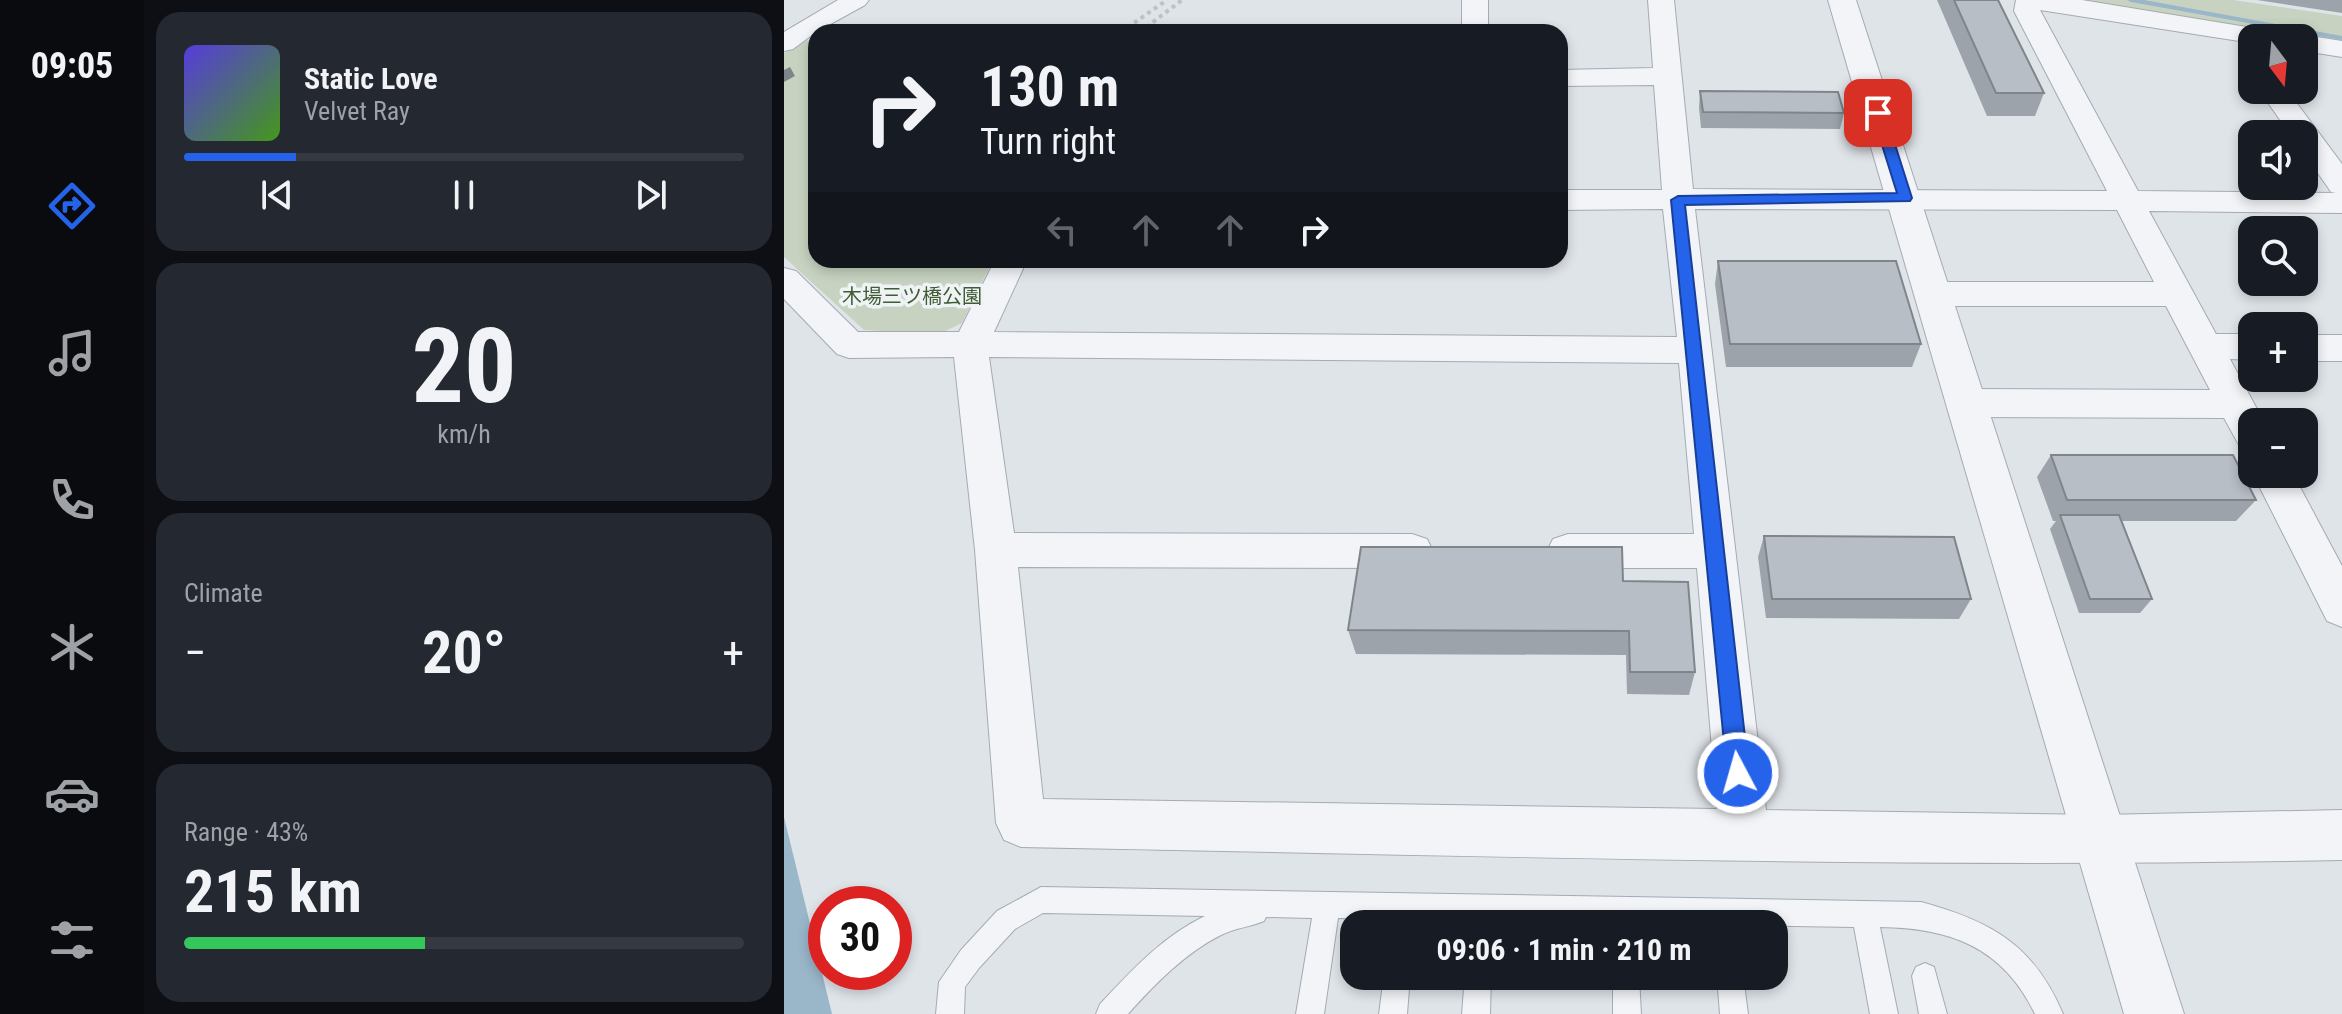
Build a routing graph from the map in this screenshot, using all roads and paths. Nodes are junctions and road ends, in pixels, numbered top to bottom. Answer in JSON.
{"nodes":[{"id":1,"x":856,"y":0,"type":"edge"},
{"id":2,"x":1167,"y":0,"type":"edge"},
{"id":3,"x":1182,"y":0,"type":"edge"},
{"id":4,"x":1475,"y":0,"type":"edge"},
{"id":5,"x":1661,"y":0,"type":"edge"},
{"id":6,"x":1842,"y":0,"type":"edge"},
{"id":7,"x":816,"y":24,"type":"edge"},
{"id":8,"x":1132,"y":24,"type":"edge"},
{"id":9,"x":1150,"y":24,"type":"edge"},
{"id":10,"x":1475,"y":24,"type":"edge"},
{"id":11,"x":808,"y":29,"type":"edge"},
{"id":12,"x":2231,"y":33,"type":"junction"},
{"id":13,"x":2238,"y":34,"type":"edge"},
{"id":14,"x":784,"y":43,"type":"edge"},
{"id":15,"x":2238,"y":43,"type":"edge"},
{"id":16,"x":2318,"y":45,"type":"edge"},
{"id":17,"x":2342,"y":49,"type":"edge"},
{"id":18,"x":1669,"y":76,"type":"junction"},
{"id":19,"x":1568,"y":78,"type":"edge"},
{"id":20,"x":2283,"y":104,"type":"edge"},
{"id":21,"x":2342,"y":185,"type":"edge"},
{"id":22,"x":1905,"y":198,"type":"junction"},
{"id":23,"x":1568,"y":200,"type":"edge"},
{"id":24,"x":1678,"y":200,"type":"junction"},
{"id":25,"x":2129,"y":202,"type":"junction"},
{"id":26,"x":2342,"y":203,"type":"edge"},
{"id":27,"x":1007,"y":268,"type":"edge"},
{"id":28,"x":784,"y":279,"type":"edge"},
{"id":29,"x":1934,"y":294,"type":"junction"},
{"id":30,"x":2178,"y":294,"type":"junction"},
{"id":31,"x":970,"y":344,"type":"junction"},
{"id":32,"x":2205,"y":346,"type":"junction"},
{"id":33,"x":2238,"y":347,"type":"edge"},
{"id":34,"x":2318,"y":348,"type":"edge"},
{"id":35,"x":2342,"y":348,"type":"edge"},
{"id":36,"x":1696,"y":350,"type":"junction"},
{"id":37,"x":1968,"y":403,"type":"junction"},
{"id":38,"x":2238,"y":409,"type":"edge"},
{"id":39,"x":2238,"y":420,"type":"edge"},
{"id":40,"x":2283,"y":488,"type":"edge"},
{"id":41,"x":2326,"y":546,"type":"edge"},
{"id":42,"x":996,"y":550,"type":"junction"},
{"id":43,"x":1444,"y":551,"type":"edge"},
{"id":44,"x":1524,"y":551,"type":"edge"},
{"id":45,"x":1716,"y":551,"type":"junction"},
{"id":46,"x":2342,"y":608,"type":"edge"},
{"id":47,"x":2342,"y":835,"type":"edge"},
{"id":48,"x":1744,"y":836,"type":"junction"},
{"id":49,"x":2100,"y":840,"type":"junction"},
{"id":50,"x":1335,"y":907,"type":"junction"},
{"id":51,"x":1358,"y":910,"type":"edge"},
{"id":52,"x":1864,"y":913,"type":"junction"},
{"id":53,"x":1788,"y":915,"type":"edge"},
{"id":54,"x":1925,"y":976,"type":"dead end"},
{"id":55,"x":1396,"y":990,"type":"edge"},
{"id":56,"x":1477,"y":990,"type":"edge"},
{"id":57,"x":1626,"y":990,"type":"edge"},
{"id":58,"x":1731,"y":990,"type":"edge"},
{"id":59,"x":950,"y":1014,"type":"edge"},
{"id":60,"x":1110,"y":1014,"type":"edge"},
{"id":61,"x":1310,"y":1014,"type":"edge"},
{"id":62,"x":1393,"y":1014,"type":"edge"},
{"id":63,"x":1476,"y":1014,"type":"edge"},
{"id":64,"x":1627,"y":1014,"type":"edge"},
{"id":65,"x":1734,"y":1014,"type":"edge"},
{"id":66,"x":1884,"y":1014,"type":"edge"},
{"id":67,"x":1933,"y":1014,"type":"edge"},
{"id":68,"x":2049,"y":1014,"type":"edge"},
{"id":69,"x":2154,"y":1014,"type":"edge"}],
"edges":[{"from":1,"to":7,"type":"street"},
{"from":2,"to":8,"type":"path"},
{"from":3,"to":9,"type":"path"},
{"from":4,"to":10,"type":"street"},
{"from":5,"to":18,"type":"street"},
{"from":6,"to":22,"type":"street"},
{"from":11,"to":14,"type":"street"},
{"from":12,"to":13,"type":"street"},
{"from":12,"to":15,"type":"street"},
{"from":12,"to":25,"type":"street"},
{"from":16,"to":17,"type":"street"},
{"from":18,"to":19,"type":"street"},
{"from":18,"to":24,"type":"street"},
{"from":20,"to":21,"type":"street"},
{"from":22,"to":24,"type":"street"},
{"from":22,"to":25,"type":"street"},
{"from":22,"to":29,"type":"street"},
{"from":23,"to":24,"type":"street"},
{"from":24,"to":36,"type":"street"},
{"from":25,"to":26,"type":"street"},
{"from":25,"to":30,"type":"street"},
{"from":27,"to":31,"type":"street"},
{"from":28,"to":31,"type":"street"},
{"from":29,"to":30,"type":"street"},
{"from":29,"to":37,"type":"street"},
{"from":30,"to":32,"type":"street"},
{"from":31,"to":36,"type":"street"},
{"from":31,"to":42,"type":"street"},
{"from":32,"to":33,"type":"street"},
{"from":32,"to":38,"type":"street"},
{"from":34,"to":35,"type":"street"},
{"from":36,"to":45,"type":"street"},
{"from":37,"to":39,"type":"street"},
{"from":37,"to":49,"type":"street"},
{"from":40,"to":41,"type":"street"},
{"from":41,"to":46,"type":"street"},
{"from":42,"to":43,"type":"street"},
{"from":42,"to":48,"type":"street"},
{"from":44,"to":45,"type":"street"},
{"from":45,"to":48,"type":"street"},
{"from":47,"to":49,"type":"street"},
{"from":48,"to":49,"type":"street"},
{"from":49,"to":69,"type":"street"},
{"from":50,"to":51,"type":"lane"},
{"from":50,"to":59,"type":"lane"},
{"from":50,"to":60,"type":"lane"},
{"from":50,"to":61,"type":"lane"},
{"from":52,"to":53,"type":"lane"},
{"from":52,"to":66,"type":"lane"},
{"from":52,"to":68,"type":"lane"},
{"from":54,"to":67,"type":"lane"},
{"from":55,"to":62,"type":"lane"},
{"from":56,"to":63,"type":"lane"},
{"from":57,"to":64,"type":"lane"},
{"from":58,"to":65,"type":"lane"}]}
